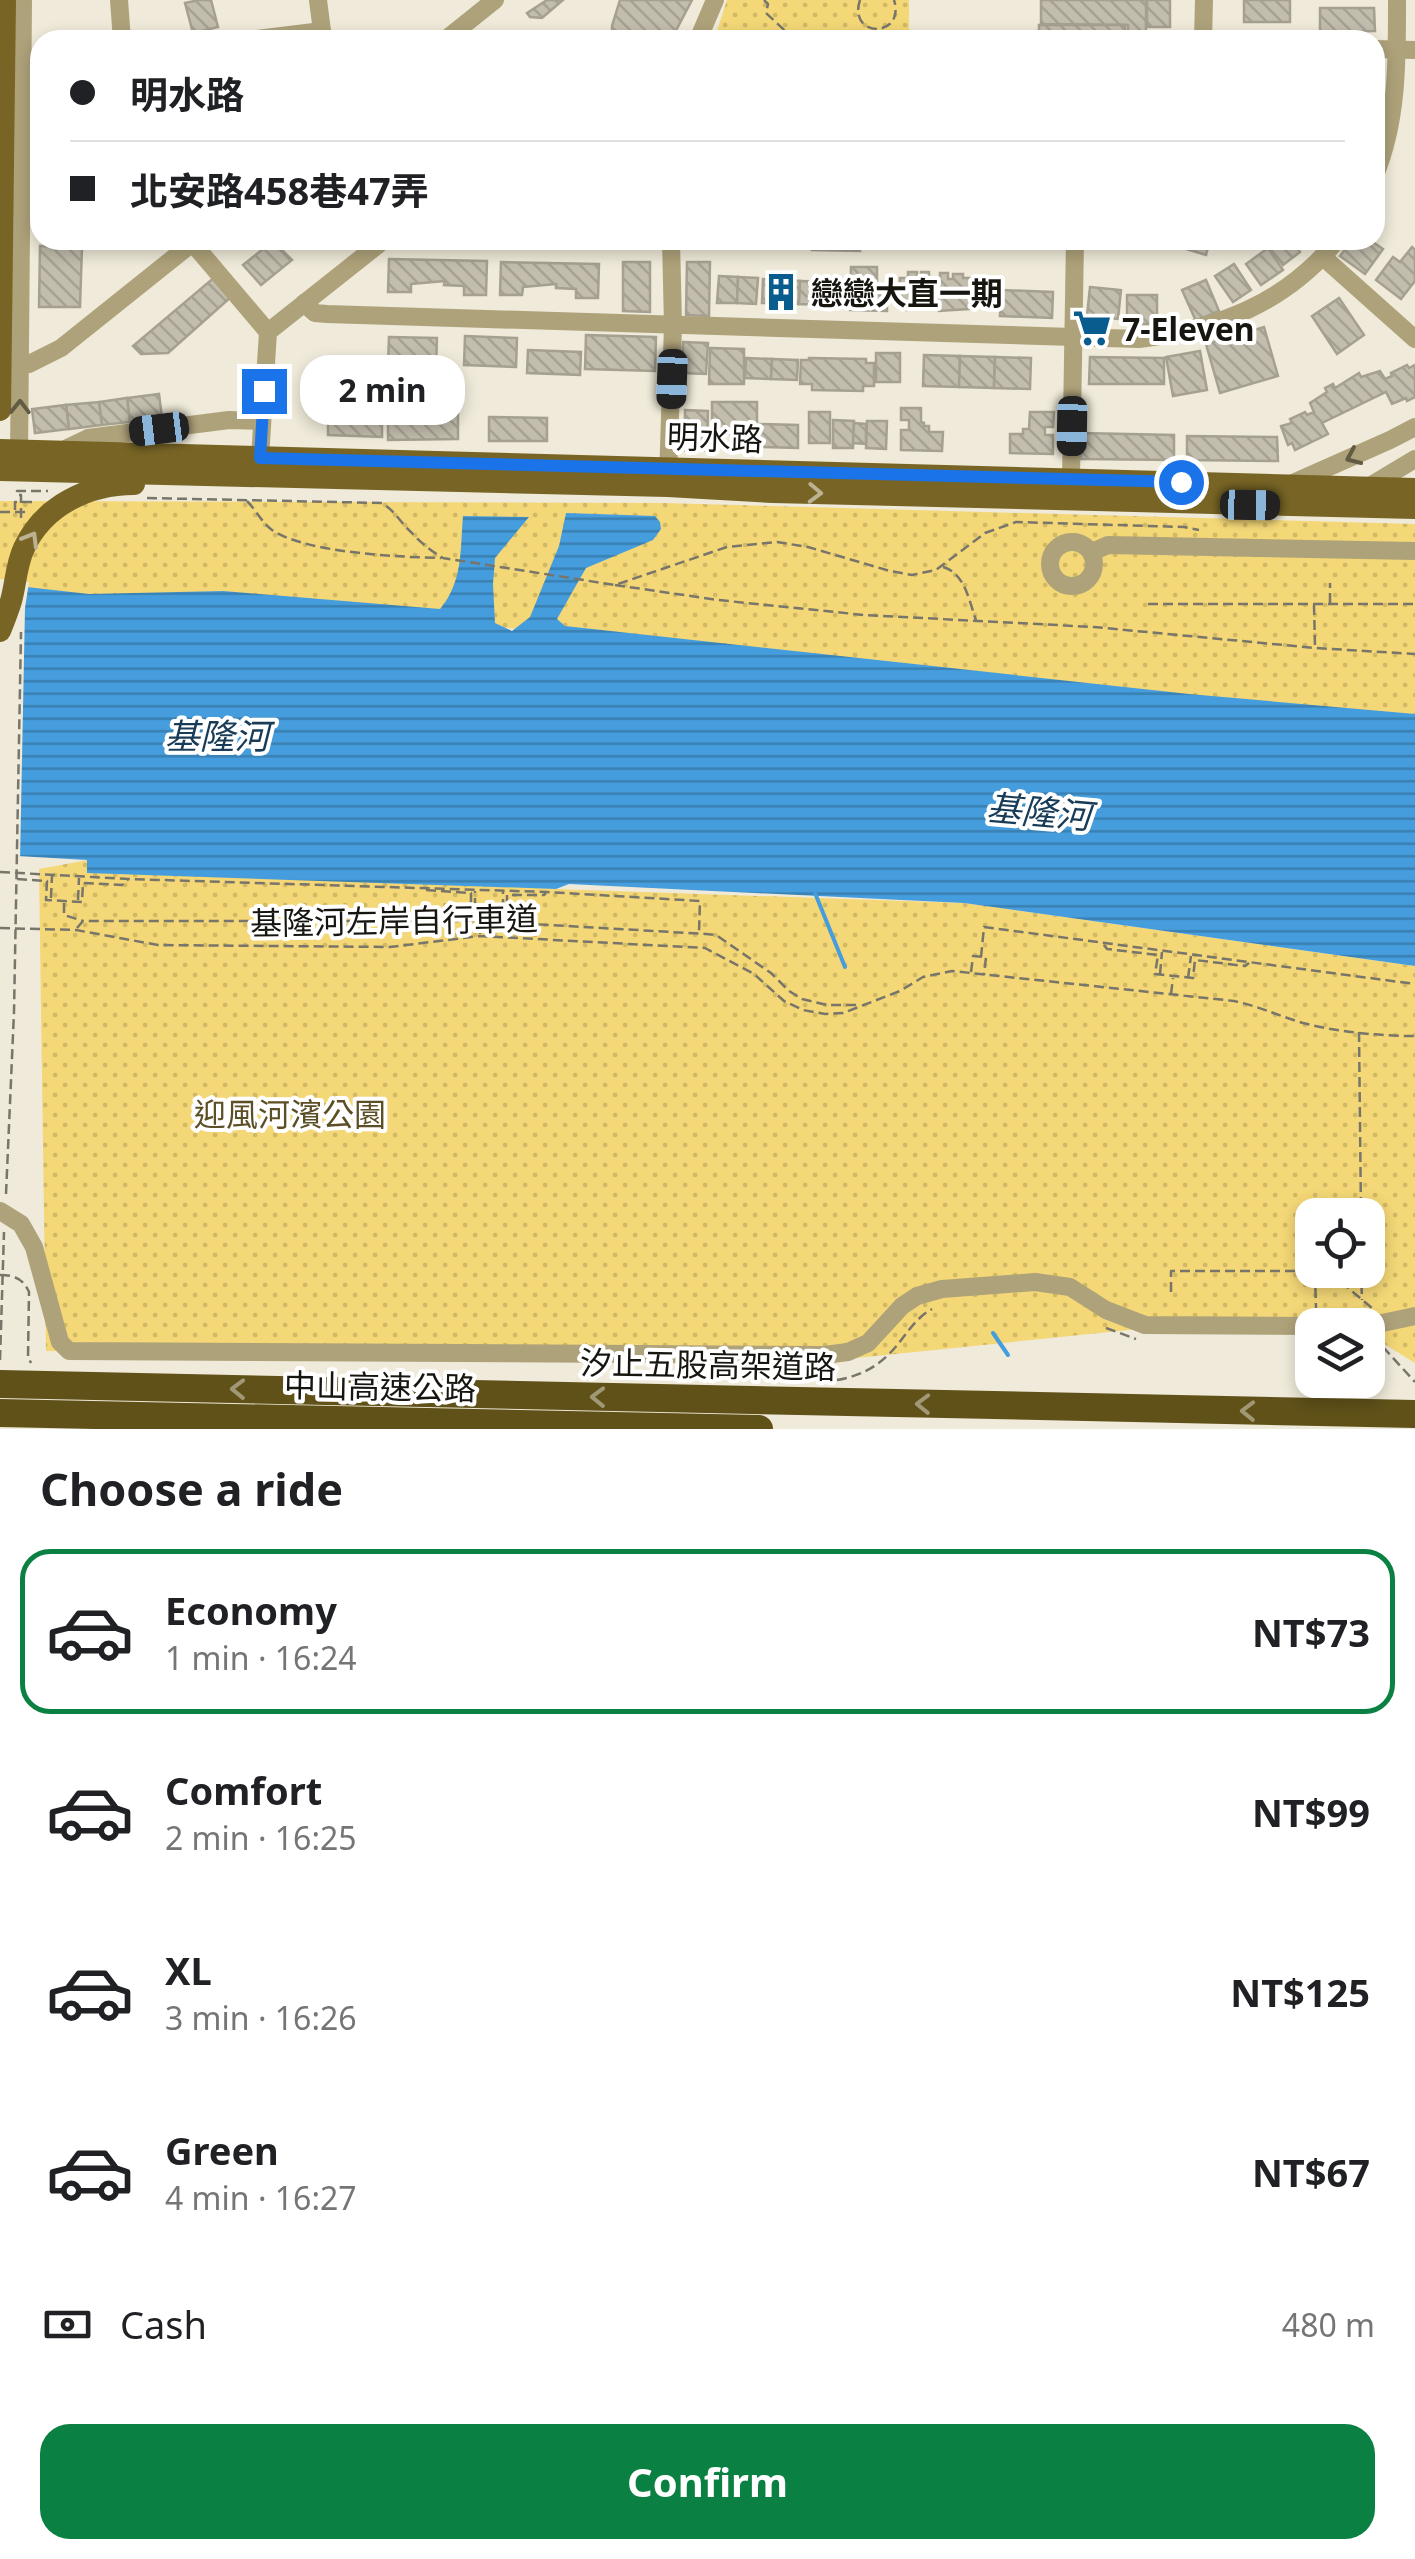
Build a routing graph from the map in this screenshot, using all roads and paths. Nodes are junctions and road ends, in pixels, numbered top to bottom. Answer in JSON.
{"nodes":[{"id":1,"x":4,"y":0,"type":"edge"},
{"id":2,"x":23,"y":0,"type":"edge"},
{"id":3,"x":119,"y":0,"type":"edge"},
{"id":4,"x":318,"y":0,"type":"edge"},
{"id":5,"x":494,"y":0,"type":"edge"},
{"id":6,"x":716,"y":0,"type":"edge"},
{"id":7,"x":764,"y":0,"type":"edge"},
{"id":8,"x":860,"y":0,"type":"edge"},
{"id":9,"x":894,"y":0,"type":"edge"},
{"id":10,"x":1204,"y":0,"type":"edge"},
{"id":11,"x":1397,"y":0,"type":"edge"},
{"id":12,"x":871,"y":29,"type":"joint"},
{"id":13,"x":121,"y":30,"type":"edge"},
{"id":14,"x":322,"y":30,"type":"edge"},
{"id":15,"x":456,"y":30,"type":"edge"},
{"id":16,"x":702,"y":30,"type":"edge"},
{"id":17,"x":784,"y":30,"type":"edge"},
{"id":18,"x":1204,"y":30,"type":"edge"},
{"id":19,"x":1406,"y":50,"type":"edge"},
{"id":20,"x":1385,"y":144,"type":"edge"},
{"id":21,"x":30,"y":173,"type":"edge"},
{"id":22,"x":30,"y":215,"type":"edge"},
{"id":23,"x":182,"y":250,"type":"edge"},
{"id":24,"x":200,"y":250,"type":"edge"},
{"id":25,"x":371,"y":250,"type":"edge"},
{"id":26,"x":671,"y":250,"type":"edge"},
{"id":27,"x":1075,"y":250,"type":"edge"},
{"id":28,"x":1328,"y":250,"type":"edge"},
{"id":29,"x":1323,"y":257,"type":"junction"},
{"id":30,"x":304,"y":303,"type":"junction"},
{"id":31,"x":673,"y":325,"type":"junction"},
{"id":32,"x":268,"y":332,"type":"junction"},
{"id":33,"x":1073,"y":337,"type":"junction"},
{"id":34,"x":1415,"y":339,"type":"edge"},
{"id":35,"x":21,"y":364,"type":"junction"},
{"id":36,"x":0,"y":365,"type":"edge"},
{"id":37,"x":0,"y":410,"type":"edge"},
{"id":38,"x":262,"y":421,"type":"junction"},
{"id":39,"x":1415,"y":426,"type":"edge"},
{"id":40,"x":62,"y":451,"type":"junction"},
{"id":41,"x":260,"y":458,"type":"junction"},
{"id":42,"x":1415,"y":459,"type":"edge"},
{"id":43,"x":9,"y":460,"type":"edge"},
{"id":44,"x":668,"y":477,"type":"junction"},
{"id":45,"x":1071,"y":479,"type":"junction"},
{"id":46,"x":1290,"y":484,"type":"junction"},
{"id":47,"x":52,"y":486,"type":"dead end"},
{"id":48,"x":1370,"y":487,"type":"junction"},
{"id":49,"x":1415,"y":489,"type":"edge"},
{"id":50,"x":773,"y":492,"type":"junction"},
{"id":51,"x":21,"y":495,"type":"dead end"},
{"id":52,"x":34,"y":502,"type":"dead end"},
{"id":53,"x":1329,"y":507,"type":"junction"},
{"id":54,"x":1415,"y":508,"type":"edge"},
{"id":55,"x":15,"y":512,"type":"dead end"},
{"id":56,"x":1201,"y":530,"type":"dead end"},
{"id":57,"x":1415,"y":551,"type":"edge"},
{"id":58,"x":1092,"y":552,"type":"dead end"},
{"id":59,"x":443,"y":558,"type":"junction"},
{"id":60,"x":941,"y":566,"type":"junction"},
{"id":61,"x":1330,"y":582,"type":"dead end"},
{"id":62,"x":615,"y":585,"type":"junction"},
{"id":63,"x":1148,"y":604,"type":"dead end"},
{"id":64,"x":1314,"y":604,"type":"junction"},
{"id":65,"x":1330,"y":604,"type":"junction"},
{"id":66,"x":1415,"y":604,"type":"edge"},
{"id":67,"x":977,"y":622,"type":"junction"},
{"id":68,"x":7,"y":626,"type":"edge"},
{"id":69,"x":1315,"y":648,"type":"junction"},
{"id":70,"x":0,"y":653,"type":"edge"},
{"id":71,"x":1415,"y":654,"type":"edge"},
{"id":72,"x":0,"y":872,"type":"edge"},
{"id":73,"x":11,"y":872,"type":"junction"},
{"id":74,"x":52,"y":874,"type":"junction"},
{"id":75,"x":79,"y":876,"type":"junction"},
{"id":76,"x":129,"y":879,"type":"junction"},
{"id":77,"x":423,"y":888,"type":"junction"},
{"id":78,"x":475,"y":890,"type":"junction"},
{"id":79,"x":503,"y":890,"type":"junction"},
{"id":80,"x":548,"y":892,"type":"junction"},
{"id":81,"x":51,"y":900,"type":"junction"},
{"id":82,"x":64,"y":901,"type":"junction"},
{"id":83,"x":78,"y":902,"type":"junction"},
{"id":84,"x":478,"y":911,"type":"junction"},
{"id":85,"x":494,"y":911,"type":"junction"},
{"id":86,"x":503,"y":912,"type":"junction"},
{"id":87,"x":82,"y":921,"type":"junction"},
{"id":88,"x":480,"y":921,"type":"junction"},
{"id":89,"x":494,"y":922,"type":"junction"},
{"id":90,"x":0,"y":928,"type":"edge"},
{"id":91,"x":76,"y":930,"type":"junction"},
{"id":92,"x":698,"y":933,"type":"junction"},
{"id":93,"x":480,"y":936,"type":"junction"},
{"id":94,"x":494,"y":936,"type":"junction"},
{"id":95,"x":1102,"y":943,"type":"junction"},
{"id":96,"x":1162,"y":951,"type":"junction"},
{"id":97,"x":1191,"y":954,"type":"junction"},
{"id":98,"x":980,"y":957,"type":"junction"},
{"id":99,"x":1250,"y":962,"type":"junction"},
{"id":100,"x":971,"y":973,"type":"junction"},
{"id":101,"x":984,"y":974,"type":"junction"},
{"id":102,"x":1160,"y":974,"type":"junction"},
{"id":103,"x":1173,"y":976,"type":"junction"},
{"id":104,"x":1188,"y":978,"type":"junction"},
{"id":105,"x":1415,"y":984,"type":"edge"},
{"id":106,"x":1171,"y":994,"type":"junction"},
{"id":107,"x":859,"y":1006,"type":"junction"},
{"id":108,"x":1359,"y":1032,"type":"junction"},
{"id":109,"x":1415,"y":1036,"type":"edge"},
{"id":110,"x":6,"y":1192,"type":"dead end"},
{"id":111,"x":1361,"y":1198,"type":"edge"},
{"id":112,"x":2,"y":1220,"type":"edge"},
{"id":113,"x":1295,"y":1271,"type":"edge"},
{"id":114,"x":1348,"y":1288,"type":"edge"},
{"id":115,"x":1362,"y":1288,"type":"edge"},
{"id":116,"x":1171,"y":1292,"type":"dead end"},
{"id":117,"x":1362,"y":1300,"type":"junction"},
{"id":118,"x":1366,"y":1308,"type":"edge"},
{"id":119,"x":1415,"y":1316,"type":"edge"},
{"id":120,"x":1385,"y":1318,"type":"edge"},
{"id":121,"x":1295,"y":1326,"type":"edge"},
{"id":122,"x":1385,"y":1349,"type":"edge"},
{"id":123,"x":0,"y":1360,"type":"edge"},
{"id":124,"x":1415,"y":1382,"type":"edge"},
{"id":125,"x":0,"y":1384,"type":"edge"},
{"id":126,"x":0,"y":1413,"type":"edge"},
{"id":127,"x":1415,"y":1414,"type":"edge"},
{"id":128,"x":759,"y":1429,"type":"edge"}],
"edges":[{"from":1,"to":37,"type":"main road"},
{"from":2,"to":21,"type":"street"},
{"from":3,"to":13,"type":"street"},
{"from":4,"to":14,"type":"street"},
{"from":5,"to":15,"type":"street"},
{"from":6,"to":16,"type":"street"},
{"from":7,"to":17,"type":"path"},
{"from":8,"to":12,"type":"path"},
{"from":9,"to":12,"type":"path"},
{"from":10,"to":18,"type":"street"},
{"from":11,"to":19,"type":"street"},
{"from":19,"to":20,"type":"street"},
{"from":22,"to":35,"type":"street"},
{"from":23,"to":35,"type":"street"},
{"from":24,"to":32,"type":"street"},
{"from":25,"to":30,"type":"street"},
{"from":26,"to":31,"type":"street"},
{"from":27,"to":33,"type":"street"},
{"from":28,"to":29,"type":"street"},
{"from":29,"to":33,"type":"street"},
{"from":29,"to":34,"type":"street"},
{"from":30,"to":31,"type":"street"},
{"from":30,"to":32,"type":"street"},
{"from":31,"to":33,"type":"street"},
{"from":31,"to":44,"type":"street"},
{"from":32,"to":38,"type":"street"},
{"from":33,"to":45,"type":"street"},
{"from":35,"to":36,"type":"street"},
{"from":43,"to":35,"type":"street","one_way":true},
{"from":38,"to":40,"type":"street"},
{"from":38,"to":41,"type":"street"},
{"from":39,"to":46,"type":"street","name":"明水路","one_way":true},
{"from":40,"to":41,"type":"main road","name":"明水路"},
{"from":40,"to":43,"type":"main road","name":"明水路"},
{"from":41,"to":44,"type":"main road","name":"明水路"},
{"from":42,"to":48,"type":"street","name":"明水路"},
{"from":43,"to":44,"type":"main road","name":"明水路"},
{"from":44,"to":45,"type":"main road","name":"明水路"},
{"from":44,"to":50,"type":"main road","name":"明水路"},
{"from":45,"to":46,"type":"main road","name":"明水路"},
{"from":46,"to":48,"type":"main road"},
{"from":47,"to":51,"type":"path"},
{"from":48,"to":49,"type":"main road"},
{"from":48,"to":53,"type":"street","name":"明水路"},
{"from":50,"to":53,"type":"main road","name":"明水路","one_way":true},
{"from":68,"to":50,"type":"main road","one_way":true},
{"from":52,"to":55,"type":"path"},
{"from":53,"to":54,"type":"main road"},
{"from":56,"to":60,"type":"path"},
{"from":57,"to":58,"type":"street"},
{"from":59,"to":59,"type":"path"},
{"from":59,"to":62,"type":"path"},
{"from":60,"to":62,"type":"path"},
{"from":60,"to":67,"type":"path"},
{"from":61,"to":65,"type":"path"},
{"from":62,"to":67,"type":"path"},
{"from":63,"to":64,"type":"path"},
{"from":64,"to":65,"type":"path"},
{"from":64,"to":69,"type":"path"},
{"from":65,"to":66,"type":"path"},
{"from":67,"to":69,"type":"path"},
{"from":68,"to":70,"type":"main road"},
{"from":68,"to":110,"type":"path"},
{"from":69,"to":71,"type":"path"},
{"from":72,"to":73,"type":"path"},
{"from":73,"to":74,"type":"path"},
{"from":73,"to":81,"type":"path"},
{"from":74,"to":75,"type":"path"},
{"from":74,"to":81,"type":"path"},
{"from":75,"to":76,"type":"path"},
{"from":75,"to":83,"type":"path"},
{"from":76,"to":77,"type":"path"},
{"from":76,"to":83,"type":"path"},
{"from":77,"to":78,"type":"path"},
{"from":77,"to":84,"type":"path"},
{"from":78,"to":79,"type":"path"},
{"from":78,"to":84,"type":"path"},
{"from":79,"to":80,"type":"path"},
{"from":79,"to":86,"type":"path"},
{"from":80,"to":86,"type":"path"},
{"from":80,"to":92,"type":"path"},
{"from":81,"to":82,"type":"path"},
{"from":82,"to":83,"type":"path"},
{"from":82,"to":87,"type":"path"},
{"from":84,"to":85,"type":"path"},
{"from":84,"to":88,"type":"path"},
{"from":85,"to":86,"type":"path"},
{"from":85,"to":89,"type":"path"},
{"from":87,"to":88,"type":"path"},
{"from":87,"to":91,"type":"path"},
{"from":88,"to":89,"type":"path"},
{"from":88,"to":93,"type":"path"},
{"from":89,"to":92,"type":"path"},
{"from":89,"to":94,"type":"path"},
{"from":90,"to":91,"type":"path","name":"基隆河左岸自行車道"},
{"from":91,"to":93,"type":"path","name":"基隆河左岸自行車道"},
{"from":92,"to":107,"type":"path"},
{"from":93,"to":94,"type":"path","name":"基隆河左岸自行車道"},
{"from":94,"to":107,"type":"path","name":"基隆河左岸自行車道"},
{"from":95,"to":96,"type":"path"},
{"from":95,"to":98,"type":"path"},
{"from":95,"to":102,"type":"path"},
{"from":96,"to":97,"type":"path"},
{"from":96,"to":102,"type":"path"},
{"from":97,"to":99,"type":"path"},
{"from":97,"to":104,"type":"path"},
{"from":98,"to":100,"type":"path"},
{"from":98,"to":101,"type":"path"},
{"from":99,"to":104,"type":"path"},
{"from":99,"to":105,"type":"path"},
{"from":100,"to":101,"type":"path","name":"基隆河左岸自行車道"},
{"from":100,"to":107,"type":"path","name":"基隆河左岸自行車道"},
{"from":101,"to":106,"type":"path","name":"基隆河左岸自行車道"},
{"from":102,"to":103,"type":"path"},
{"from":103,"to":104,"type":"path"},
{"from":103,"to":106,"type":"path"},
{"from":106,"to":108,"type":"path","name":"基隆河左岸自行車道"},
{"from":108,"to":109,"type":"path","name":"基隆河左岸自行車道"},
{"from":108,"to":111,"type":"path"},
{"from":112,"to":121,"type":"street"},
{"from":112,"to":123,"type":"path"},
{"from":113,"to":116,"type":"path"},
{"from":114,"to":117,"type":"path"},
{"from":115,"to":117,"type":"path"},
{"from":117,"to":118,"type":"path"},
{"from":119,"to":120,"type":"street"},
{"from":122,"to":124,"type":"path"},
{"from":127,"to":125,"type":"highway","name":"汐止五股高架道路","one_way":true},
{"from":126,"to":128,"type":"highway","name":"中山高速公路"}]}
